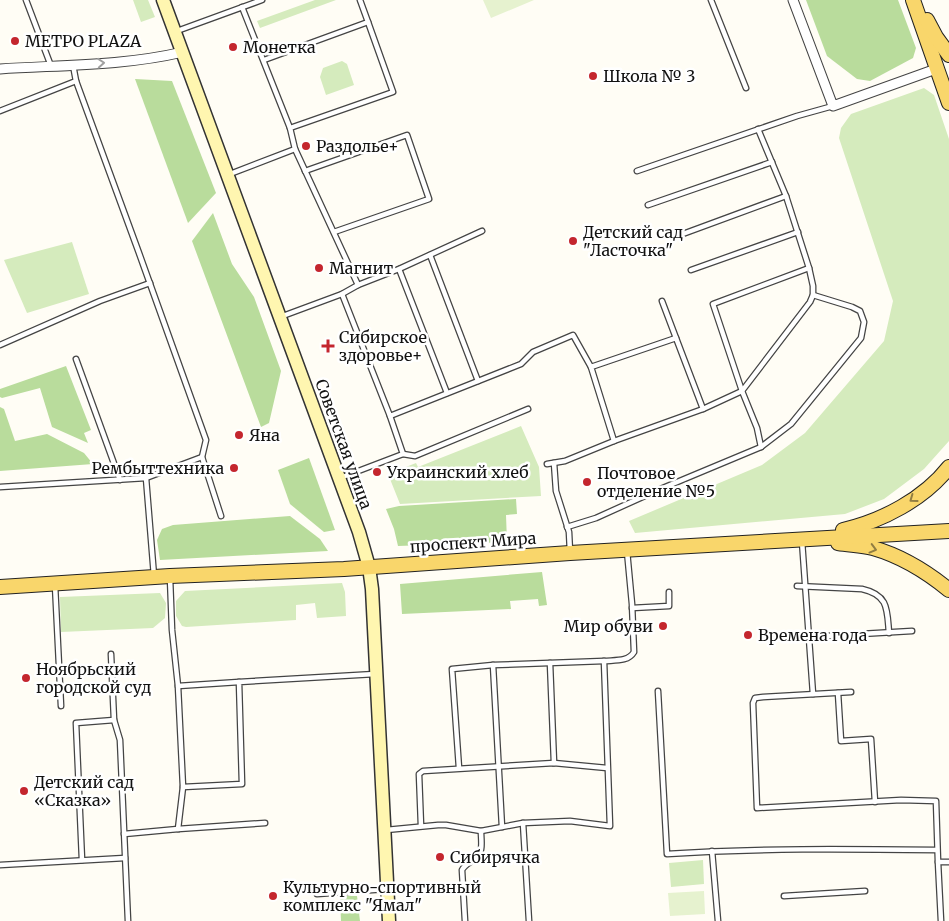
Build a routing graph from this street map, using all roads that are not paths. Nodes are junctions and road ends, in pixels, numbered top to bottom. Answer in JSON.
{"nodes":[{"id":1,"x":26,"y":0,"type":"edge"},
{"id":2,"x":163,"y":0,"type":"edge"},
{"id":3,"x":262,"y":0,"type":"edge"},
{"id":4,"x":360,"y":0,"type":"edge"},
{"id":5,"x":711,"y":0,"type":"edge"},
{"id":6,"x":793,"y":0,"type":"edge"},
{"id":7,"x":915,"y":0,"type":"edge"},
{"id":8,"x":242,"y":7,"type":"junction"},
{"id":9,"x":368,"y":22,"type":"junction"},
{"id":10,"x":175,"y":32,"type":"junction"},
{"id":11,"x":183,"y":52,"type":"junction"},
{"id":12,"x":949,"y":56,"type":"edge"},
{"id":13,"x":264,"y":60,"type":"junction"},
{"id":14,"x":73,"y":65,"type":"junction"},
{"id":15,"x":51,"y":66,"type":"junction"},
{"id":16,"x":0,"y":69,"type":"edge"},
{"id":17,"x":936,"y":69,"type":"junction"},
{"id":18,"x":76,"y":81,"type":"junction"},
{"id":19,"x":746,"y":88,"type":"dead end"},
{"id":20,"x":949,"y":103,"type":"edge"},
{"id":21,"x":833,"y":106,"type":"junction"},
{"id":22,"x":0,"y":111,"type":"edge"},
{"id":23,"x":290,"y":128,"type":"junction"},
{"id":24,"x":758,"y":129,"type":"junction"},
{"id":25,"x":296,"y":149,"type":"junction"},
{"id":26,"x":772,"y":162,"type":"junction"},
{"id":27,"x":305,"y":170,"type":"junction"},
{"id":28,"x":637,"y":171,"type":"dead end"},
{"id":29,"x":228,"y":175,"type":"junction"},
{"id":30,"x":786,"y":196,"type":"junction"},
{"id":31,"x":648,"y":205,"type":"dead end"},
{"id":32,"x":482,"y":231,"type":"dead end"},
{"id":33,"x":334,"y":232,"type":"junction"},
{"id":34,"x":798,"y":232,"type":"junction"},
{"id":35,"x":680,"y":236,"type":"dead end"},
{"id":36,"x":430,"y":255,"type":"junction"},
{"id":37,"x":809,"y":268,"type":"junction"},
{"id":38,"x":399,"y":269,"type":"junction"},
{"id":39,"x":690,"y":270,"type":"dead end"},
{"id":40,"x":150,"y":283,"type":"junction"},
{"id":41,"x":358,"y":286,"type":"junction"},
{"id":42,"x":342,"y":294,"type":"junction"},
{"id":43,"x":813,"y":295,"type":"junction"},
{"id":44,"x":662,"y":301,"type":"dead end"},
{"id":45,"x":279,"y":318,"type":"junction"},
{"id":46,"x":676,"y":338,"type":"junction"},
{"id":47,"x":0,"y":344,"type":"edge"},
{"id":48,"x":76,"y":360,"type":"dead end"},
{"id":49,"x":591,"y":367,"type":"junction"},
{"id":50,"x":478,"y":382,"type":"junction"},
{"id":51,"x":742,"y":391,"type":"junction"},
{"id":52,"x":447,"y":392,"type":"junction"},
{"id":53,"x":528,"y":409,"type":"dead end"},
{"id":54,"x":703,"y":409,"type":"junction"},
{"id":55,"x":390,"y":416,"type":"junction"},
{"id":56,"x":614,"y":441,"type":"junction"},
{"id":57,"x":761,"y":448,"type":"junction"},
{"id":58,"x":403,"y":454,"type":"junction"},
{"id":59,"x":202,"y":458,"type":"junction"},
{"id":60,"x":554,"y":463,"type":"junction"},
{"id":61,"x":547,"y":464,"type":"dead end"},
{"id":62,"x":949,"y":467,"type":"edge"},
{"id":63,"x":146,"y":478,"type":"junction"},
{"id":64,"x":339,"y":478,"type":"junction"},
{"id":65,"x":120,"y":480,"type":"junction"},
{"id":66,"x":0,"y":487,"type":"edge"},
{"id":67,"x":221,"y":516,"type":"dead end"},
{"id":68,"x":567,"y":527,"type":"junction"},
{"id":69,"x":949,"y":531,"type":"edge"},
{"id":70,"x":805,"y":539,"type":"junction"},
{"id":71,"x":627,"y":550,"type":"junction"},
{"id":72,"x":570,"y":553,"type":"junction"},
{"id":73,"x":369,"y":567,"type":"junction"},
{"id":74,"x":170,"y":576,"type":"junction"},
{"id":75,"x":154,"y":577,"type":"junction"},
{"id":76,"x":55,"y":584,"type":"junction"},
{"id":77,"x":797,"y":586,"type":"dead end"},
{"id":78,"x":804,"y":586,"type":"junction"},
{"id":79,"x":0,"y":587,"type":"edge"},
{"id":80,"x":949,"y":590,"type":"edge"},
{"id":81,"x":668,"y":592,"type":"dead end"},
{"id":82,"x":632,"y":608,"type":"junction"},
{"id":83,"x":912,"y":631,"type":"dead end"},
{"id":84,"x":889,"y":633,"type":"junction"},
{"id":85,"x":809,"y":637,"type":"junction"},
{"id":86,"x":111,"y":654,"type":"dead end"},
{"id":87,"x":604,"y":661,"type":"junction"},
{"id":88,"x":550,"y":663,"type":"junction"},
{"id":89,"x":493,"y":665,"type":"junction"},
{"id":90,"x":377,"y":674,"type":"junction"},
{"id":91,"x":239,"y":682,"type":"junction"},
{"id":92,"x":178,"y":686,"type":"junction"},
{"id":93,"x":658,"y":691,"type":"dead end"},
{"id":94,"x":851,"y":692,"type":"dead end"},
{"id":95,"x":838,"y":693,"type":"junction"},
{"id":96,"x":812,"y":694,"type":"junction"},
{"id":97,"x":61,"y":706,"type":"dead end"},
{"id":98,"x":114,"y":720,"type":"junction"},
{"id":99,"x":554,"y":764,"type":"junction"},
{"id":100,"x":499,"y":766,"type":"junction"},
{"id":101,"x":459,"y":768,"type":"junction"},
{"id":102,"x":607,"y":768,"type":"junction"},
{"id":103,"x":184,"y":788,"type":"junction"},
{"id":104,"x":875,"y":802,"type":"junction"},
{"id":105,"x":265,"y":823,"type":"dead end"},
{"id":106,"x":523,"y":823,"type":"junction"},
{"id":107,"x":422,"y":826,"type":"junction"},
{"id":108,"x":502,"y":827,"type":"junction"},
{"id":109,"x":178,"y":828,"type":"junction"},
{"id":110,"x":385,"y":830,"type":"junction"},
{"id":111,"x":481,"y":831,"type":"junction"},
{"id":112,"x":124,"y":834,"type":"junction"},
{"id":113,"x":937,"y":850,"type":"junction"},
{"id":114,"x":712,"y":851,"type":"junction"},
{"id":115,"x":125,"y":858,"type":"junction"},
{"id":116,"x":82,"y":860,"type":"junction"},
{"id":117,"x":938,"y":862,"type":"junction"},
{"id":118,"x":949,"y":862,"type":"edge"},
{"id":119,"x":0,"y":865,"type":"edge"},
{"id":120,"x":388,"y":888,"type":"junction"},
{"id":121,"x":865,"y":891,"type":"dead end"},
{"id":122,"x":316,"y":894,"type":"dead end"},
{"id":123,"x":784,"y":896,"type":"dead end"},
{"id":124,"x":128,"y":921,"type":"edge"},
{"id":125,"x":389,"y":921,"type":"edge"},
{"id":126,"x":465,"y":921,"type":"edge"},
{"id":127,"x":529,"y":921,"type":"edge"},
{"id":128,"x":718,"y":921,"type":"edge"},
{"id":129,"x":940,"y":921,"type":"edge"}],
"edges":[{"from":1,"to":15,"type":"lane"},
{"from":2,"to":10,"type":"main road","name":"Советская улица"},
{"from":3,"to":8,"type":"lane"},
{"from":4,"to":9,"type":"lane"},
{"from":5,"to":19,"type":"lane"},
{"from":6,"to":21,"type":"street"},
{"from":7,"to":12,"type":"main road"},
{"from":7,"to":17,"type":"main road"},
{"from":8,"to":10,"type":"lane"},
{"from":8,"to":13,"type":"lane"},
{"from":9,"to":13,"type":"lane"},
{"from":9,"to":23,"type":"lane"},
{"from":10,"to":11,"type":"main road","name":"Советская улица"},
{"from":14,"to":11,"type":"street","one_way":true},
{"from":11,"to":29,"type":"main road","name":"Советская улица"},
{"from":13,"to":23,"type":"lane"},
{"from":14,"to":15,"type":"street"},
{"from":14,"to":18,"type":"lane"},
{"from":15,"to":16,"type":"street"},
{"from":17,"to":20,"type":"main road"},
{"from":17,"to":21,"type":"street"},
{"from":18,"to":22,"type":"lane"},
{"from":18,"to":40,"type":"lane"},
{"from":21,"to":24,"type":"lane"},
{"from":23,"to":25,"type":"lane"},
{"from":24,"to":26,"type":"lane"},
{"from":24,"to":28,"type":"lane"},
{"from":25,"to":27,"type":"lane"},
{"from":25,"to":29,"type":"lane"},
{"from":26,"to":30,"type":"lane"},
{"from":26,"to":31,"type":"lane"},
{"from":27,"to":33,"type":"lane"},
{"from":27,"to":33,"type":"lane"},
{"from":29,"to":45,"type":"main road","name":"Советская улица"},
{"from":30,"to":34,"type":"lane"},
{"from":30,"to":35,"type":"lane"},
{"from":32,"to":36,"type":"lane"},
{"from":33,"to":41,"type":"lane"},
{"from":34,"to":37,"type":"lane"},
{"from":34,"to":39,"type":"lane"},
{"from":36,"to":38,"type":"lane"},
{"from":36,"to":50,"type":"lane"},
{"from":37,"to":43,"type":"lane"},
{"from":37,"to":51,"type":"lane"},
{"from":38,"to":41,"type":"lane"},
{"from":38,"to":52,"type":"lane"},
{"from":40,"to":47,"type":"lane"},
{"from":40,"to":59,"type":"lane"},
{"from":41,"to":42,"type":"lane"},
{"from":42,"to":45,"type":"lane"},
{"from":42,"to":55,"type":"lane"},
{"from":43,"to":51,"type":"lane"},
{"from":43,"to":57,"type":"lane"},
{"from":44,"to":46,"type":"lane"},
{"from":45,"to":64,"type":"main road","name":"Советская улица"},
{"from":46,"to":49,"type":"lane"},
{"from":46,"to":54,"type":"lane"},
{"from":48,"to":65,"type":"lane"},
{"from":49,"to":50,"type":"lane"},
{"from":49,"to":56,"type":"lane"},
{"from":50,"to":52,"type":"lane"},
{"from":51,"to":54,"type":"lane"},
{"from":51,"to":57,"type":"lane"},
{"from":52,"to":55,"type":"lane"},
{"from":53,"to":58,"type":"lane"},
{"from":54,"to":56,"type":"lane"},
{"from":55,"to":58,"type":"lane"},
{"from":56,"to":60,"type":"lane"},
{"from":57,"to":68,"type":"lane"},
{"from":58,"to":64,"type":"lane"},
{"from":59,"to":63,"type":"lane"},
{"from":59,"to":67,"type":"lane"},
{"from":60,"to":61,"type":"lane"},
{"from":60,"to":68,"type":"lane"},
{"from":62,"to":70,"type":"main road","one_way":true},
{"from":63,"to":65,"type":"lane"},
{"from":63,"to":75,"type":"lane"},
{"from":64,"to":73,"type":"main road","name":"Советская улица"},
{"from":65,"to":66,"type":"lane"},
{"from":68,"to":72,"type":"lane"},
{"from":69,"to":70,"type":"main road","name":"проспект Мира"},
{"from":70,"to":71,"type":"main road","name":"проспект Мира"},
{"from":70,"to":78,"type":"lane"},
{"from":70,"to":80,"type":"main road","one_way":true},
{"from":71,"to":72,"type":"main road","name":"проспект Мира"},
{"from":71,"to":82,"type":"lane"},
{"from":72,"to":73,"type":"main road","name":"проспект Мира"},
{"from":73,"to":74,"type":"main road","name":"проспект Мира"},
{"from":73,"to":90,"type":"main road","name":"Советская улица"},
{"from":74,"to":75,"type":"main road","name":"проспект Мира"},
{"from":74,"to":92,"type":"lane"},
{"from":75,"to":76,"type":"main road","name":"проспект Мира"},
{"from":76,"to":79,"type":"main road","name":"проспект Мира"},
{"from":76,"to":97,"type":"lane"},
{"from":77,"to":78,"type":"lane"},
{"from":78,"to":84,"type":"lane"},
{"from":78,"to":85,"type":"lane"},
{"from":81,"to":82,"type":"lane"},
{"from":82,"to":87,"type":"lane"},
{"from":83,"to":84,"type":"lane"},
{"from":84,"to":85,"type":"lane"},
{"from":85,"to":96,"type":"lane"},
{"from":86,"to":98,"type":"lane"},
{"from":87,"to":88,"type":"lane"},
{"from":87,"to":102,"type":"lane"},
{"from":88,"to":89,"type":"lane"},
{"from":88,"to":99,"type":"lane"},
{"from":89,"to":100,"type":"lane"},
{"from":89,"to":101,"type":"lane"},
{"from":90,"to":91,"type":"lane"},
{"from":90,"to":110,"type":"main road","name":"Советская улица"},
{"from":91,"to":92,"type":"lane"},
{"from":91,"to":103,"type":"lane"},
{"from":92,"to":103,"type":"lane"},
{"from":93,"to":114,"type":"lane"},
{"from":94,"to":95,"type":"lane"},
{"from":95,"to":96,"type":"lane"},
{"from":95,"to":104,"type":"lane"},
{"from":96,"to":104,"type":"lane"},
{"from":98,"to":112,"type":"lane"},
{"from":98,"to":116,"type":"lane"},
{"from":99,"to":100,"type":"lane"},
{"from":99,"to":102,"type":"lane"},
{"from":100,"to":101,"type":"lane"},
{"from":100,"to":108,"type":"lane"},
{"from":101,"to":107,"type":"lane"},
{"from":102,"to":106,"type":"lane"},
{"from":103,"to":109,"type":"lane"},
{"from":104,"to":113,"type":"lane"},
{"from":105,"to":109,"type":"lane"},
{"from":106,"to":108,"type":"lane"},
{"from":106,"to":127,"type":"lane"},
{"from":107,"to":110,"type":"lane"},
{"from":107,"to":111,"type":"lane"},
{"from":108,"to":111,"type":"lane"},
{"from":109,"to":112,"type":"lane"},
{"from":110,"to":120,"type":"main road","name":"Советская улица"},
{"from":111,"to":126,"type":"lane"},
{"from":112,"to":115,"type":"lane"},
{"from":113,"to":114,"type":"lane"},
{"from":113,"to":117,"type":"lane"},
{"from":114,"to":128,"type":"lane"},
{"from":115,"to":116,"type":"lane"},
{"from":115,"to":124,"type":"lane"},
{"from":116,"to":119,"type":"lane"},
{"from":117,"to":118,"type":"lane"},
{"from":117,"to":129,"type":"lane"},
{"from":120,"to":122,"type":"lane"},
{"from":120,"to":125,"type":"main road","name":"Советская улица"},
{"from":121,"to":123,"type":"lane"}]}
